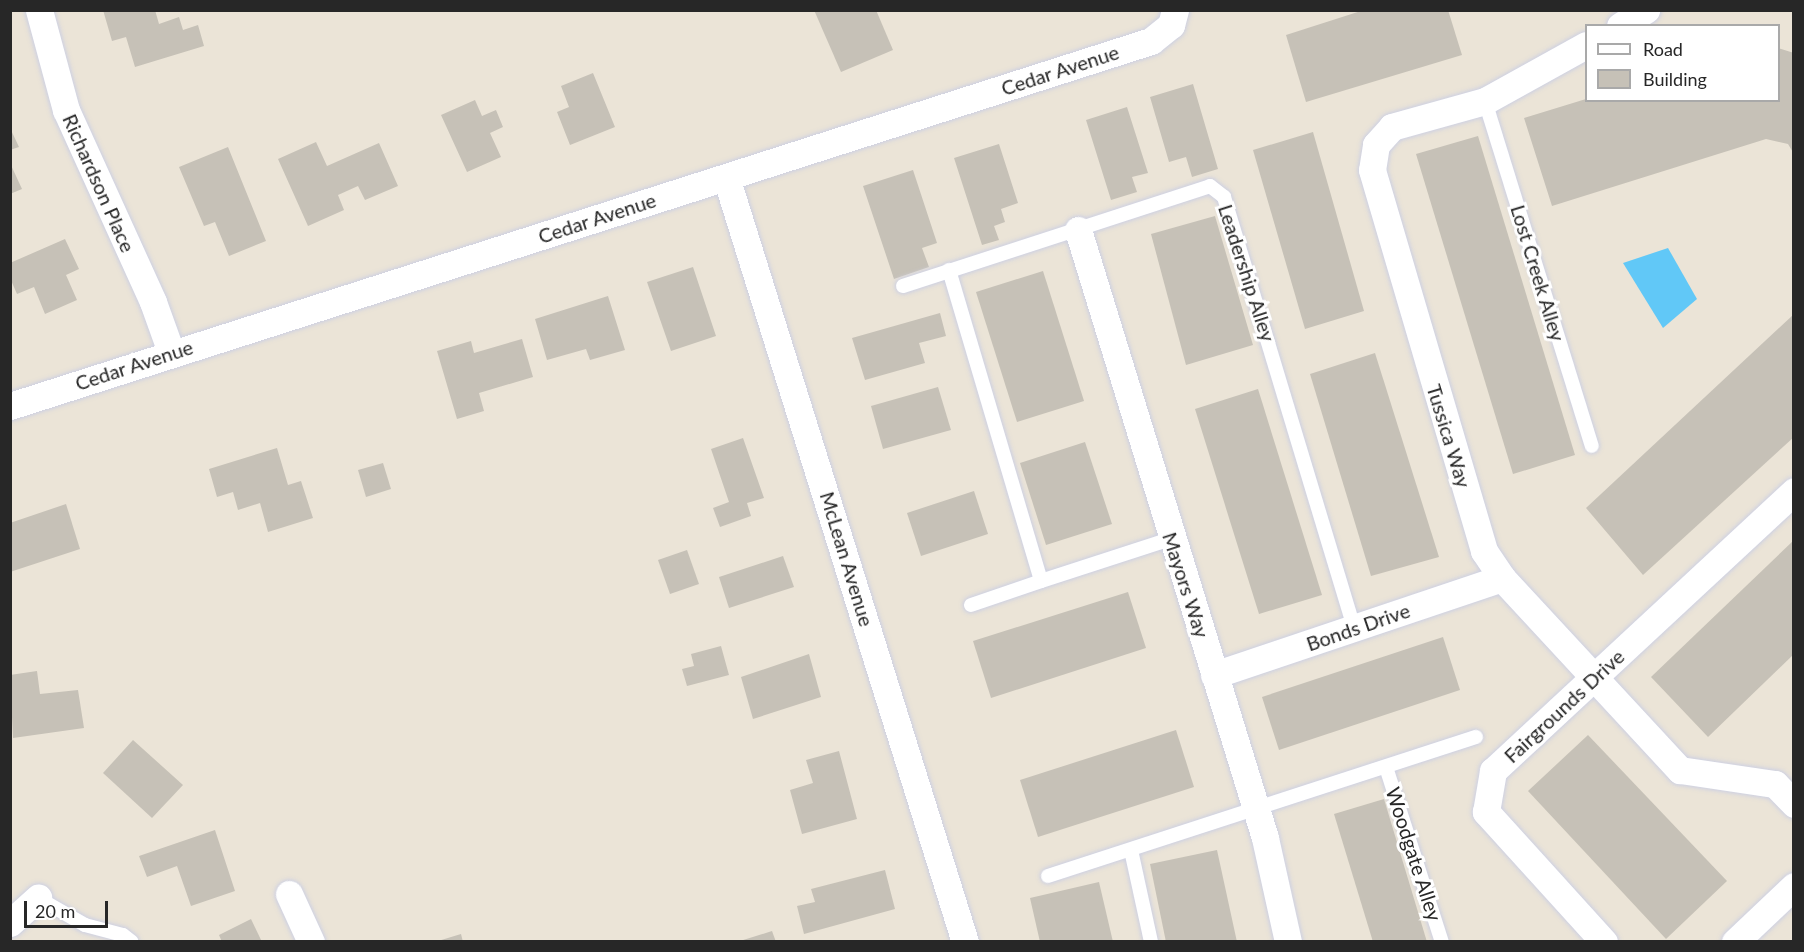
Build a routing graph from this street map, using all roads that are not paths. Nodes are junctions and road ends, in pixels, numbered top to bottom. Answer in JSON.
{"nodes":[{"id":1,"x":39,"y":10,"type":"edge"},
{"id":2,"x":1646,"y":10,"type":"edge"},
{"id":3,"x":1174,"y":14,"type":"edge"},
{"id":4,"x":1623,"y":24,"type":"edge"},
{"id":5,"x":1585,"y":46,"type":"edge"},
{"id":6,"x":1485,"y":101,"type":"junction"},
{"id":7,"x":726,"y":177,"type":"junction"},
{"id":8,"x":1078,"y":230,"type":"junction"},
{"id":9,"x":949,"y":270,"type":"junction"},
{"id":10,"x":903,"y":286,"type":"dead end"},
{"id":11,"x":171,"y":352,"type":"junction"},
{"id":12,"x":10,"y":406,"type":"edge"},
{"id":13,"x":1592,"y":446,"type":"dead end"},
{"id":14,"x":1794,"y":491,"type":"edge"},
{"id":15,"x":1170,"y":539,"type":"junction"},
{"id":16,"x":1502,"y":578,"type":"junction"},
{"id":17,"x":1041,"y":581,"type":"junction"},
{"id":18,"x":971,"y":605,"type":"dead end"},
{"id":19,"x":1354,"y":628,"type":"junction"},
{"id":20,"x":1214,"y":675,"type":"junction"},
{"id":21,"x":1596,"y":677,"type":"junction"},
{"id":22,"x":1476,"y":737,"type":"dead end"},
{"id":23,"x":1386,"y":767,"type":"junction"},
{"id":24,"x":1794,"y":804,"type":"edge"},
{"id":25,"x":1255,"y":809,"type":"junction"},
{"id":26,"x":1131,"y":850,"type":"junction"},
{"id":27,"x":1048,"y":876,"type":"dead end"},
{"id":28,"x":1794,"y":886,"type":"edge"},
{"id":29,"x":289,"y":894,"type":"dead end"},
{"id":30,"x":38,"y":898,"type":"joint"},
{"id":31,"x":10,"y":923,"type":"edge"},
{"id":32,"x":132,"y":942,"type":"edge"},
{"id":33,"x":311,"y":942,"type":"edge"},
{"id":34,"x":965,"y":942,"type":"edge"},
{"id":35,"x":1151,"y":942,"type":"edge"},
{"id":36,"x":1288,"y":942,"type":"edge"},
{"id":37,"x":1442,"y":942,"type":"edge"},
{"id":38,"x":1604,"y":942,"type":"edge"},
{"id":39,"x":1735,"y":942,"type":"edge"}],
"edges":[{"from":1,"to":11,"type":"street","name":"Richardson Place"},
{"from":2,"to":4,"type":"street"},
{"from":3,"to":7,"type":"street","name":"Cedar Avenue"},
{"from":5,"to":6,"type":"street","name":"Tussica Way"},
{"from":6,"to":13,"type":"lane","name":"Lost Creek Alley"},
{"from":6,"to":16,"type":"street","name":"Tussica Way"},
{"from":7,"to":11,"type":"street","name":"Cedar Avenue"},
{"from":7,"to":34,"type":"street","name":"McLean Avenue"},
{"from":8,"to":9,"type":"lane","name":"Leadership Alley"},
{"from":8,"to":15,"type":"street","name":"Mayors Way"},
{"from":8,"to":19,"type":"lane","name":"Leadership Alley"},
{"from":9,"to":10,"type":"lane","name":"Leadership Alley"},
{"from":9,"to":17,"type":"lane"},
{"from":11,"to":12,"type":"street","name":"Cedar Avenue"},
{"from":14,"to":21,"type":"street","name":"Fairgrounds Drive"},
{"from":15,"to":17,"type":"lane"},
{"from":15,"to":20,"type":"street","name":"Mayors Way"},
{"from":16,"to":19,"type":"street","name":"Bonds Drive"},
{"from":16,"to":21,"type":"street","name":"Tussica Way"},
{"from":17,"to":18,"type":"lane"},
{"from":19,"to":20,"type":"street","name":"Bonds Drive"},
{"from":20,"to":25,"type":"street","name":"Mayors Way"},
{"from":21,"to":24,"type":"street","name":"Tussica Way"},
{"from":21,"to":38,"type":"street","name":"Fairgrounds Drive"},
{"from":22,"to":23,"type":"lane","name":"Woodgate Alley"},
{"from":23,"to":25,"type":"lane","name":"Woodgate Alley"},
{"from":23,"to":37,"type":"lane","name":"Woodgate Alley"},
{"from":25,"to":26,"type":"lane","name":"Woodgate Alley"},
{"from":25,"to":36,"type":"street","name":"Mayors Way"},
{"from":26,"to":27,"type":"lane","name":"Woodgate Alley"},
{"from":26,"to":35,"type":"lane"},
{"from":28,"to":39,"type":"street"},
{"from":29,"to":33,"type":"street"},
{"from":30,"to":31,"type":"street"},
{"from":30,"to":32,"type":"lane"}]}
